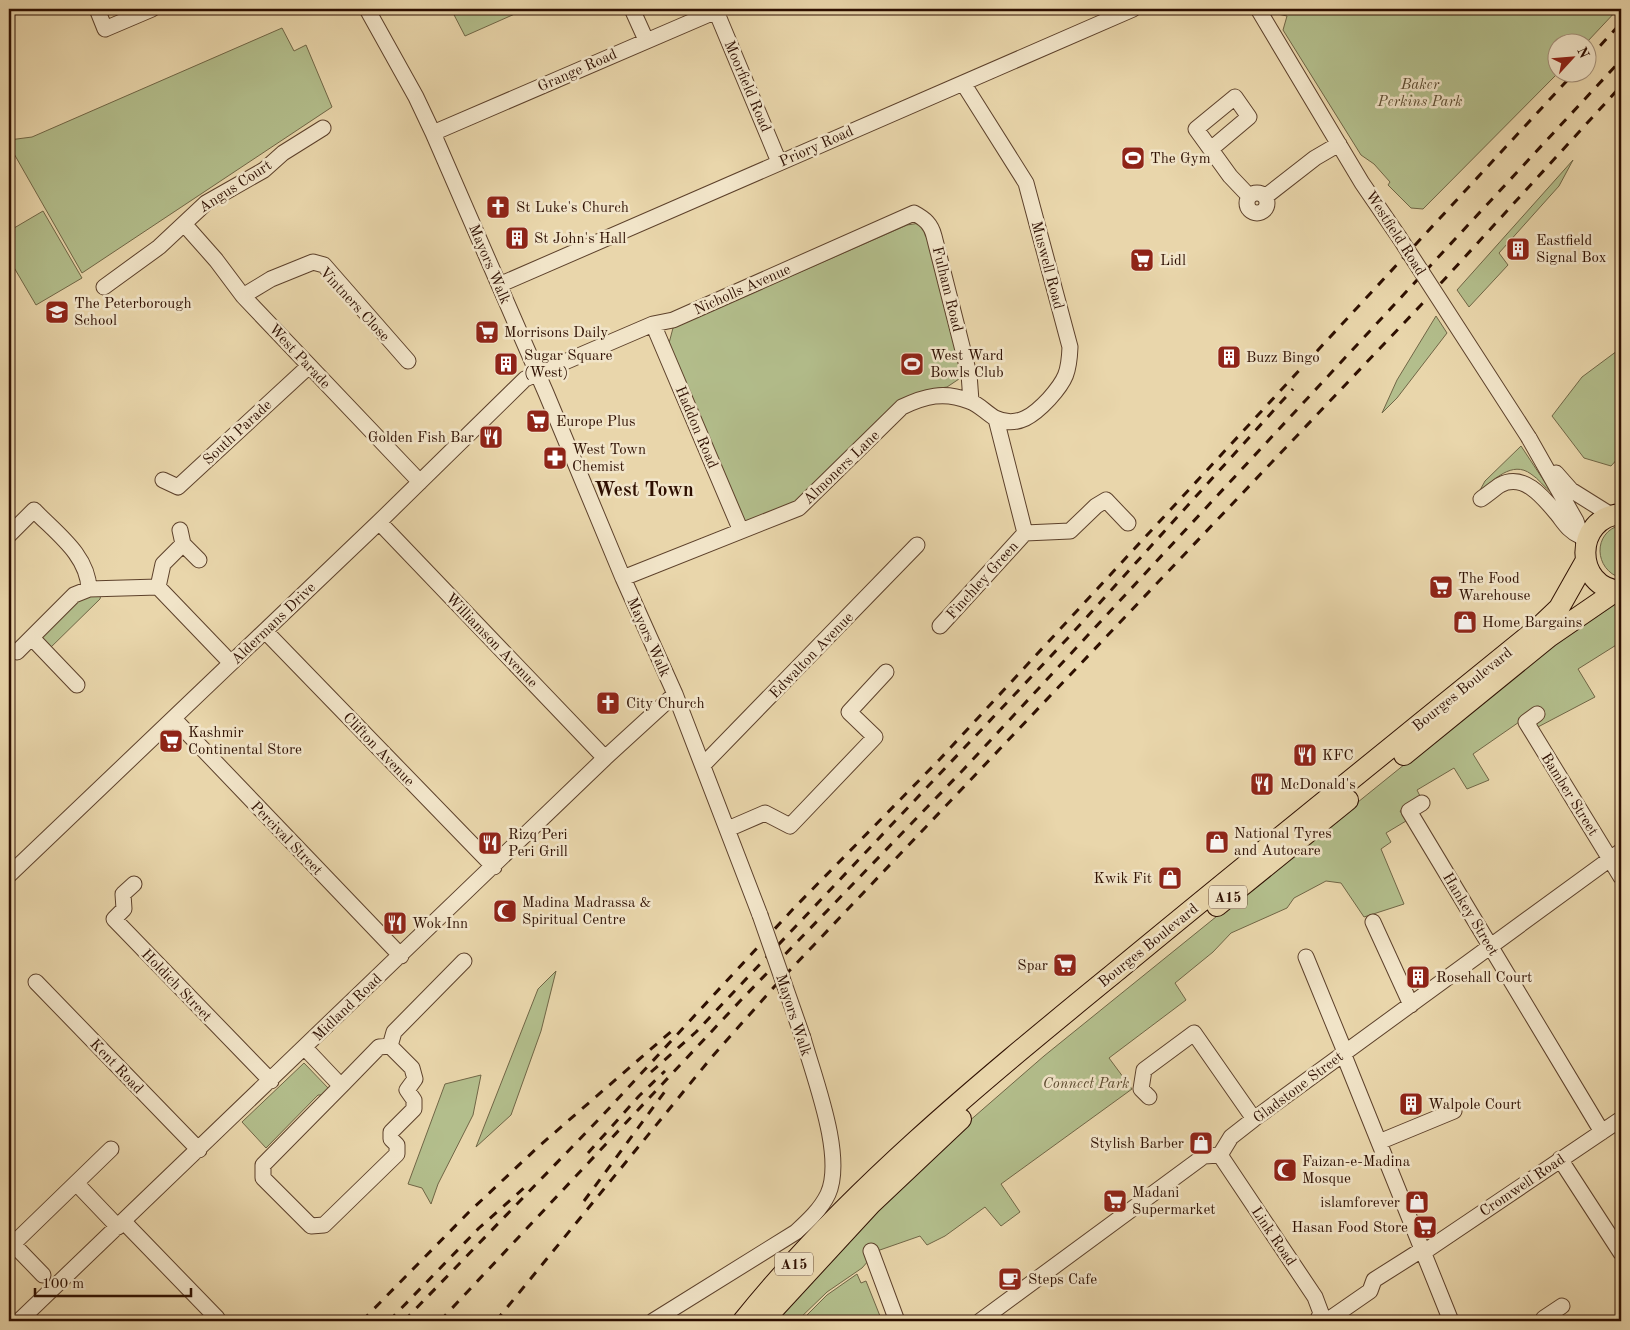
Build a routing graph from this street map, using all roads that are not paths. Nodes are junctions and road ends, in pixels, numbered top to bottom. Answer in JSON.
{"nodes":[{"id":1,"x":97,"y":9,"type":"edge"},
{"id":2,"x":152,"y":9,"type":"edge"},
{"id":3,"x":367,"y":9,"type":"edge"},
{"id":4,"x":632,"y":9,"type":"edge"},
{"id":5,"x":1133,"y":9,"type":"edge"},
{"id":6,"x":1258,"y":9,"type":"edge"},
{"id":7,"x":718,"y":10,"type":"edge"},
{"id":8,"x":646,"y":40,"type":"junction"},
{"id":9,"x":963,"y":83,"type":"junction"},
{"id":10,"x":322,"y":128,"type":"dead end"},
{"id":11,"x":433,"y":134,"type":"junction"},
{"id":12,"x":1339,"y":144,"type":"junction"},
{"id":13,"x":1211,"y":149,"type":"dead end"},
{"id":14,"x":779,"y":162,"type":"junction"},
{"id":15,"x":184,"y":225,"type":"junction"},
{"id":16,"x":934,"y":236,"type":"joint"},
{"id":17,"x":499,"y":285,"type":"junction"},
{"id":18,"x":104,"y":287,"type":"dead end"},
{"id":19,"x":243,"y":296,"type":"junction"},
{"id":20,"x":653,"y":324,"type":"junction"},
{"id":21,"x":408,"y":361,"type":"dead end"},
{"id":22,"x":309,"y":366,"type":"junction"},
{"id":23,"x":538,"y":373,"type":"junction"},
{"id":24,"x":971,"y":401,"type":"junction"},
{"id":25,"x":996,"y":419,"type":"junction"},
{"id":26,"x":1538,"y":453,"type":"junction"},
{"id":27,"x":163,"y":480,"type":"dead end"},
{"id":28,"x":420,"y":482,"type":"junction"},
{"id":29,"x":1481,"y":499,"type":"dead end"},
{"id":30,"x":1616,"y":514,"type":"edge"},
{"id":31,"x":379,"y":522,"type":"junction"},
{"id":32,"x":1128,"y":523,"type":"dead end"},
{"id":33,"x":741,"y":531,"type":"junction"},
{"id":34,"x":1025,"y":533,"type":"junction"},
{"id":35,"x":9,"y":535,"type":"edge"},
{"id":36,"x":917,"y":545,"type":"dead end"},
{"id":37,"x":1583,"y":547,"type":"junction"},
{"id":38,"x":199,"y":560,"type":"dead end"},
{"id":39,"x":623,"y":578,"type":"junction"},
{"id":40,"x":158,"y":587,"type":"junction"},
{"id":41,"x":89,"y":589,"type":"junction"},
{"id":42,"x":1618,"y":591,"type":"edge"},
{"id":43,"x":940,"y":626,"type":"dead end"},
{"id":44,"x":265,"y":631,"type":"junction"},
{"id":45,"x":32,"y":638,"type":"junction"},
{"id":46,"x":17,"y":652,"type":"dead end"},
{"id":47,"x":231,"y":663,"type":"junction"},
{"id":48,"x":886,"y":672,"type":"dead end"},
{"id":49,"x":76,"y":685,"type":"dead end"},
{"id":50,"x":675,"y":694,"type":"junction"},
{"id":51,"x":1527,"y":715,"type":"dead end"},
{"id":52,"x":174,"y":719,"type":"junction"},
{"id":53,"x":605,"y":758,"type":"junction"},
{"id":54,"x":704,"y":764,"type":"junction"},
{"id":55,"x":1411,"y":805,"type":"dead end"},
{"id":56,"x":728,"y":829,"type":"junction"},
{"id":57,"x":1616,"y":855,"type":"edge"},
{"id":58,"x":11,"y":867,"type":"edge"},
{"id":59,"x":494,"y":867,"type":"junction"},
{"id":60,"x":1621,"y":877,"type":"edge"},
{"id":61,"x":134,"y":884,"type":"dead end"},
{"id":62,"x":1373,"y":922,"type":"dead end"},
{"id":63,"x":1491,"y":947,"type":"junction"},
{"id":64,"x":401,"y":956,"type":"junction"},
{"id":65,"x":1306,"y":957,"type":"dead end"},
{"id":66,"x":464,"y":961,"type":"dead end"},
{"id":67,"x":452,"y":973,"type":"junction"},
{"id":68,"x":36,"y":982,"type":"dead end"},
{"id":69,"x":462,"y":984,"type":"dead end"},
{"id":70,"x":1411,"y":1005,"type":"junction"},
{"id":71,"x":390,"y":1046,"type":"junction"},
{"id":72,"x":305,"y":1048,"type":"junction"},
{"id":73,"x":1344,"y":1053,"type":"junction"},
{"id":74,"x":271,"y":1081,"type":"junction"},
{"id":75,"x":341,"y":1086,"type":"junction"},
{"id":76,"x":1149,"y":1097,"type":"dead end"},
{"id":77,"x":1454,"y":1111,"type":"dead end"},
{"id":78,"x":1254,"y":1119,"type":"junction"},
{"id":79,"x":1621,"y":1119,"type":"edge"},
{"id":80,"x":1602,"y":1132,"type":"junction"},
{"id":81,"x":1379,"y":1142,"type":"junction"},
{"id":82,"x":111,"y":1149,"type":"dead end"},
{"id":83,"x":198,"y":1150,"type":"junction"},
{"id":84,"x":1220,"y":1155,"type":"junction"},
{"id":85,"x":1560,"y":1159,"type":"junction"},
{"id":86,"x":76,"y":1183,"type":"junction"},
{"id":87,"x":121,"y":1224,"type":"junction"},
{"id":88,"x":1423,"y":1250,"type":"junction"},
{"id":89,"x":1621,"y":1253,"type":"edge"},
{"id":90,"x":870,"y":1261,"type":"dead end"},
{"id":91,"x":42,"y":1275,"type":"dead end"},
{"id":92,"x":1562,"y":1306,"type":"dead end"},
{"id":93,"x":219,"y":1316,"type":"edge"},
{"id":94,"x":1318,"y":1320,"type":"edge"},
{"id":95,"x":19,"y":1321,"type":"edge"},
{"id":96,"x":653,"y":1321,"type":"edge"},
{"id":97,"x":742,"y":1321,"type":"edge"},
{"id":98,"x":763,"y":1321,"type":"edge"},
{"id":99,"x":897,"y":1321,"type":"edge"},
{"id":100,"x":980,"y":1321,"type":"edge"},
{"id":101,"x":1451,"y":1321,"type":"edge"},
{"id":102,"x":1546,"y":1321,"type":"edge"}],
"edges":[{"from":1,"to":2,"type":"street"},
{"from":3,"to":11,"type":"street","name":"Mayors Walk"},
{"from":4,"to":8,"type":"street"},
{"from":5,"to":9,"type":"street","name":"Priory Road"},
{"from":6,"to":12,"type":"street","name":"Westfield Road"},
{"from":7,"to":8,"type":"street","name":"Grange Road"},
{"from":7,"to":14,"type":"street","name":"Moorfield Road"},
{"from":8,"to":11,"type":"street","name":"Grange Road"},
{"from":9,"to":14,"type":"street","name":"Priory Road"},
{"from":9,"to":25,"type":"street","name":"Muswell Road"},
{"from":10,"to":15,"type":"street","name":"Angus Court"},
{"from":11,"to":17,"type":"street","name":"Mayors Walk"},
{"from":12,"to":13,"type":"street"},
{"from":12,"to":26,"type":"street","name":"Westfield Road","bridge":true},
{"from":14,"to":17,"type":"street","name":"Priory Road"},
{"from":15,"to":18,"type":"street","name":"Angus Court"},
{"from":15,"to":19,"type":"street","name":"West Parade"},
{"from":16,"to":20,"type":"street","name":"Nicholls Avenue"},
{"from":16,"to":24,"type":"street","name":"Fulham Road"},
{"from":17,"to":23,"type":"street","name":"Mayors Walk"},
{"from":19,"to":21,"type":"street","name":"Vintners Close"},
{"from":19,"to":22,"type":"street","name":"West Parade"},
{"from":20,"to":23,"type":"street","name":"Nicholls Avenue"},
{"from":20,"to":33,"type":"street","name":"Haddon Road"},
{"from":22,"to":27,"type":"street","name":"South Parade"},
{"from":22,"to":28,"type":"street","name":"West Parade"},
{"from":23,"to":28,"type":"street","name":"Aldermans Drive"},
{"from":23,"to":39,"type":"street","name":"Mayors Walk"},
{"from":24,"to":25,"type":"street"},
{"from":24,"to":33,"type":"street","name":"Almoners Lane"},
{"from":25,"to":34,"type":"street","name":"Finchley Green"},
{"from":26,"to":30,"type":"street","name":"Westfield Road"},
{"from":26,"to":37,"type":"street","name":"Westfield Road"},
{"from":28,"to":31,"type":"street","name":"Aldermans Drive"},
{"from":29,"to":37,"type":"street"},
{"from":30,"to":37,"type":"main road","number":"A15"},
{"from":31,"to":44,"type":"street","name":"Aldermans Drive"},
{"from":31,"to":53,"type":"street","name":"Williamson Avenue"},
{"from":32,"to":34,"type":"street","name":"Finchley Green"},
{"from":33,"to":39,"type":"street","name":"Almoners Lane"},
{"from":34,"to":43,"type":"street","name":"Finchley Green"},
{"from":35,"to":41,"type":"street"},
{"from":36,"to":54,"type":"street","name":"Edwalton Avenue"},
{"from":37,"to":42,"type":"main road","number":"A15"},
{"from":37,"to":97,"type":"main road","name":"Bourges Boulevard","number":"A15"},
{"from":38,"to":40,"type":"street"},
{"from":39,"to":50,"type":"street","name":"Mayors Walk"},
{"from":40,"to":41,"type":"street"},
{"from":40,"to":47,"type":"street"},
{"from":41,"to":45,"type":"street"},
{"from":42,"to":98,"type":"main road","name":"Bourges Boulevard","number":"A15"},
{"from":44,"to":47,"type":"street","name":"Aldermans Drive"},
{"from":44,"to":59,"type":"street","name":"Clifton Avenue"},
{"from":45,"to":46,"type":"street"},
{"from":45,"to":49,"type":"street"},
{"from":47,"to":52,"type":"street","name":"Aldermans Drive"},
{"from":48,"to":56,"type":"street"},
{"from":50,"to":53,"type":"street","name":"Midland Road"},
{"from":50,"to":54,"type":"street","name":"Mayors Walk"},
{"from":51,"to":57,"type":"street","name":"Bamber Street"},
{"from":52,"to":58,"type":"street","name":"Aldermans Drive"},
{"from":52,"to":64,"type":"street","name":"Percival Street"},
{"from":53,"to":59,"type":"street","name":"Midland Road"},
{"from":54,"to":56,"type":"street","name":"Mayors Walk"},
{"from":55,"to":63,"type":"street","name":"Hankey Street"},
{"from":56,"to":96,"type":"street","name":"Mayors Walk","bridge":true},
{"from":57,"to":60,"type":"street","name":"Bamber Street"},
{"from":57,"to":63,"type":"street","name":"Gladstone Street"},
{"from":59,"to":64,"type":"street","name":"Midland Road"},
{"from":61,"to":74,"type":"street","name":"Holdich Street"},
{"from":62,"to":70,"type":"street"},
{"from":63,"to":70,"type":"street","name":"Gladstone Street"},
{"from":63,"to":80,"type":"street","name":"Hankey Street"},
{"from":64,"to":72,"type":"street","name":"Midland Road"},
{"from":65,"to":73,"type":"street"},
{"from":66,"to":67,"type":"street"},
{"from":67,"to":69,"type":"street"},
{"from":67,"to":71,"type":"street"},
{"from":68,"to":83,"type":"street","name":"Kent Road"},
{"from":70,"to":73,"type":"street","name":"Gladstone Street"},
{"from":71,"to":75,"type":"street"},
{"from":71,"to":75,"type":"street"},
{"from":72,"to":74,"type":"street","name":"Midland Road"},
{"from":72,"to":75,"type":"street"},
{"from":73,"to":78,"type":"street","name":"Gladstone Street"},
{"from":73,"to":81,"type":"street"},
{"from":74,"to":83,"type":"street","name":"Midland Road"},
{"from":76,"to":78,"type":"street"},
{"from":77,"to":81,"type":"street"},
{"from":78,"to":84,"type":"street","name":"Gladstone Street"},
{"from":79,"to":80,"type":"street","name":"Cromwell Road"},
{"from":80,"to":85,"type":"street","name":"Cromwell Road"},
{"from":81,"to":88,"type":"street"},
{"from":82,"to":86,"type":"street"},
{"from":83,"to":87,"type":"street","name":"Midland Road"},
{"from":84,"to":94,"type":"street","name":"Link Road"},
{"from":84,"to":100,"type":"street"},
{"from":85,"to":88,"type":"street","name":"Cromwell Road"},
{"from":85,"to":89,"type":"street"},
{"from":86,"to":87,"type":"street"},
{"from":86,"to":91,"type":"street"},
{"from":87,"to":93,"type":"street"},
{"from":87,"to":95,"type":"street","name":"Midland Road"},
{"from":88,"to":94,"type":"street","name":"Cromwell Road"},
{"from":88,"to":101,"type":"street"},
{"from":90,"to":99,"type":"street"},
{"from":92,"to":102,"type":"street"}]}
